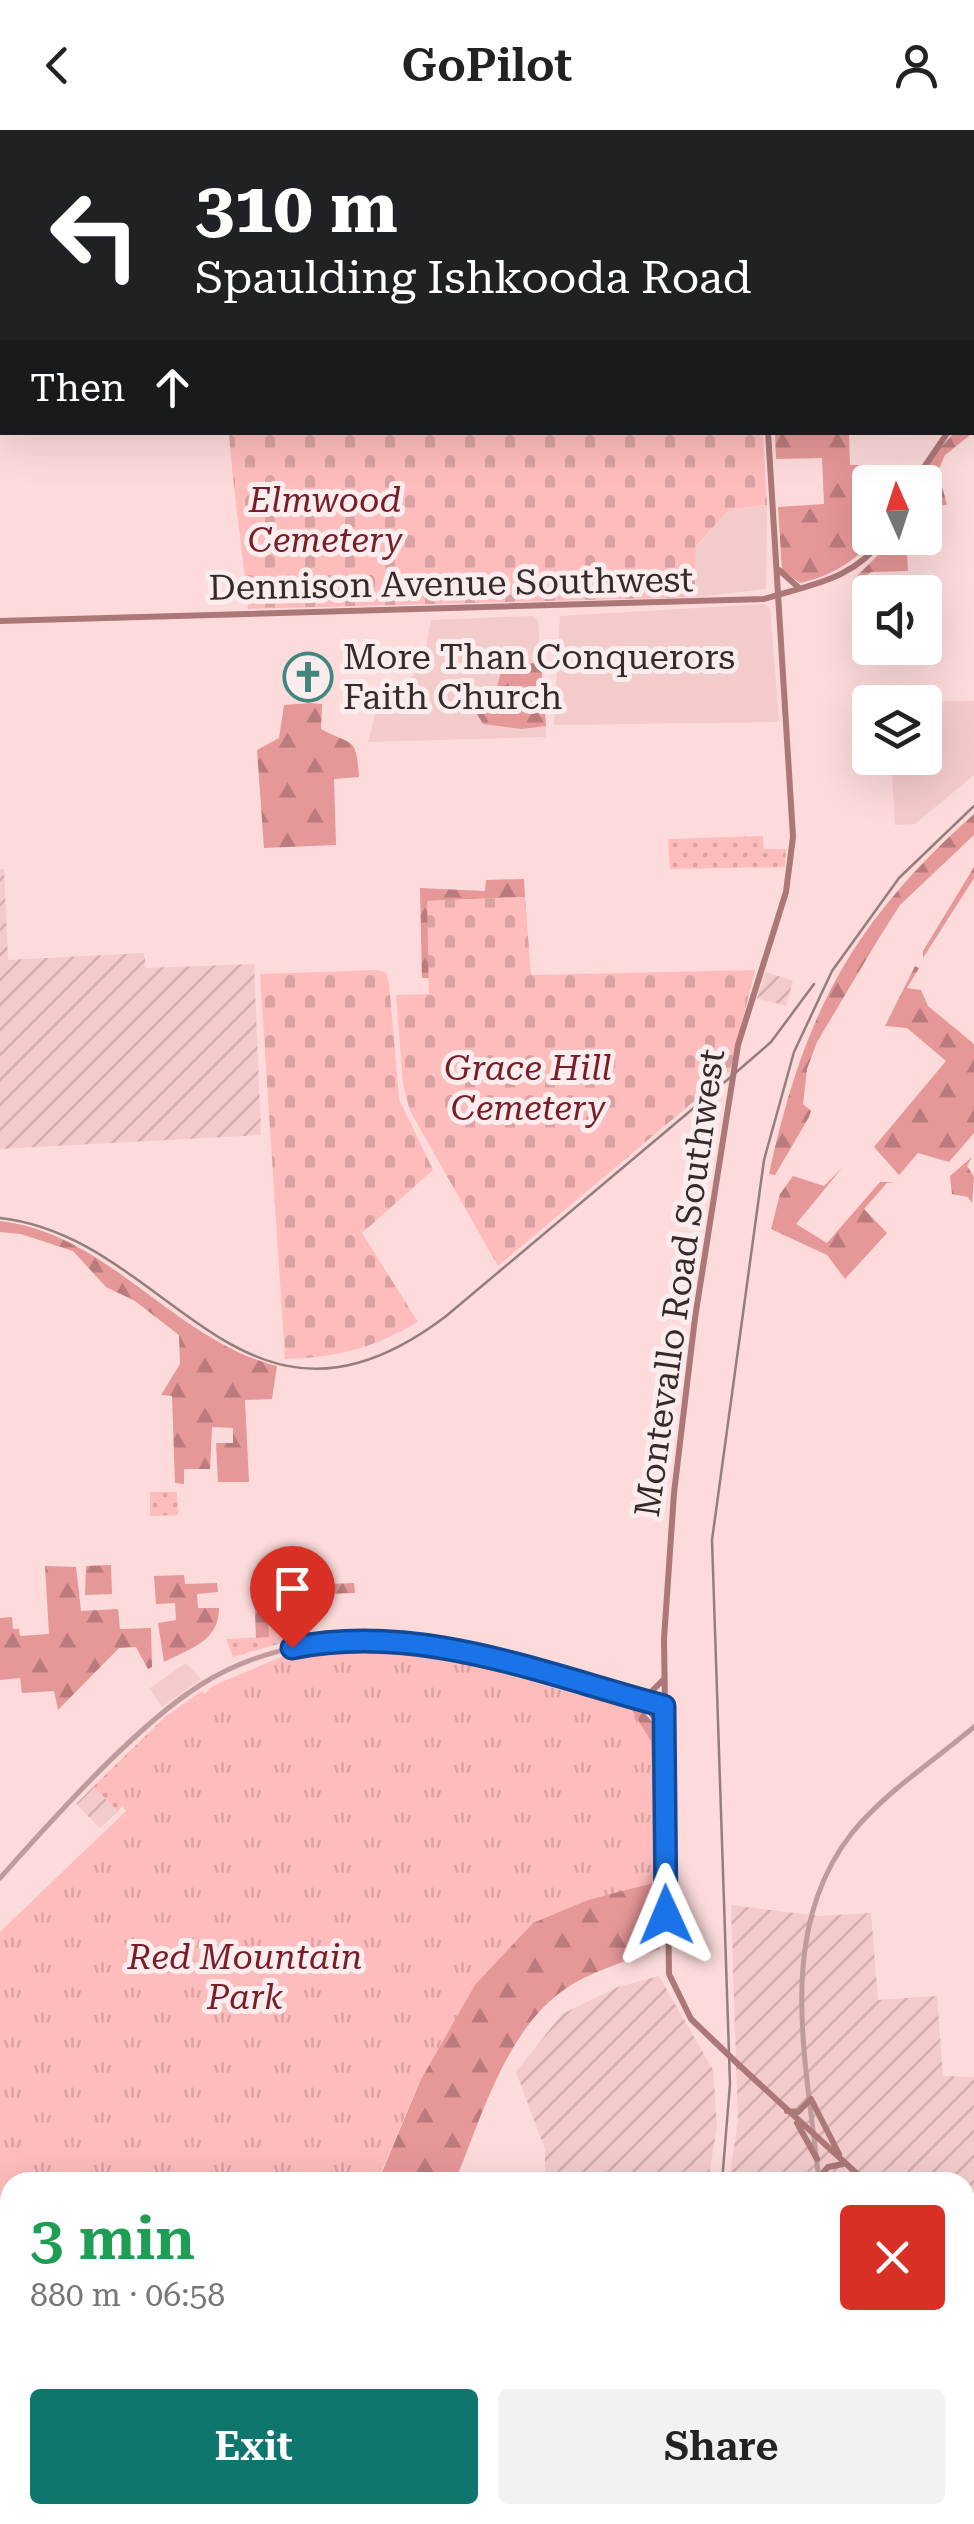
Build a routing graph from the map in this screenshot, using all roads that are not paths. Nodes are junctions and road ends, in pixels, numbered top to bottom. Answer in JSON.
{"nodes":[{"id":1,"x":768,"y":435,"type":"edge"},
{"id":2,"x":946,"y":435,"type":"edge"},
{"id":3,"x":926,"y":465,"type":"edge"},
{"id":4,"x":867,"y":555,"type":"edge"},
{"id":5,"x":776,"y":563,"type":"junction"},
{"id":6,"x":804,"y":589,"type":"junction"},
{"id":7,"x":778,"y":595,"type":"junction"},
{"id":8,"x":0,"y":621,"type":"edge"},
{"id":9,"x":664,"y":1679,"type":"junction"},
{"id":10,"x":643,"y":1700,"type":"junction"},
{"id":11,"x":664,"y":1706,"type":"junction"},
{"id":12,"x":974,"y":1727,"type":"edge"},
{"id":13,"x":664,"y":1735,"type":"junction"},
{"id":14,"x":0,"y":1878,"type":"edge"},
{"id":15,"x":811,"y":2099,"type":"junction"},
{"id":16,"x":791,"y":2114,"type":"junction"},
{"id":17,"x":815,"y":2137,"type":"junction"},
{"id":18,"x":817,"y":2159,"type":"junction"},
{"id":19,"x":845,"y":2164,"type":"junction"},
{"id":20,"x":818,"y":2172,"type":"edge"},
{"id":21,"x":825,"y":2172,"type":"edge"},
{"id":22,"x":854,"y":2172,"type":"edge"}],
"edges":[{"from":1,"to":5,"type":"main road","name":"Montevallo Road Southwest"},
{"from":2,"to":3,"type":"main road"},
{"from":4,"to":6,"type":"main road","name":"Dennison Avenue Southwest"},
{"from":5,"to":6,"type":"main road"},
{"from":5,"to":7,"type":"main road","name":"Montevallo Road Southwest"},
{"from":6,"to":7,"type":"main road","name":"Dennison Avenue Southwest"},
{"from":7,"to":8,"type":"main road","name":"Dennison Avenue Southwest"},
{"from":7,"to":9,"type":"main road","name":"Montevallo Road Southwest"},
{"from":9,"to":10,"type":"main road"},
{"from":9,"to":11,"type":"main road","name":"Montevallo Road Southwest"},
{"from":10,"to":11,"type":"street"},
{"from":10,"to":13,"type":"main road"},
{"from":10,"to":14,"type":"street"},
{"from":11,"to":13,"type":"main road"},
{"from":12,"to":15,"type":"street"},
{"from":13,"to":16,"type":"main road","bridge":true},
{"from":15,"to":16,"type":"main road"},
{"from":15,"to":17,"type":"street"},
{"from":15,"to":19,"type":"main road"},
{"from":16,"to":17,"type":"main road"},
{"from":16,"to":18,"type":"main road"},
{"from":17,"to":18,"type":"street"},
{"from":17,"to":19,"type":"main road"},
{"from":18,"to":20,"type":"street"},
{"from":19,"to":21,"type":"main road"},
{"from":19,"to":22,"type":"main road"}]}
